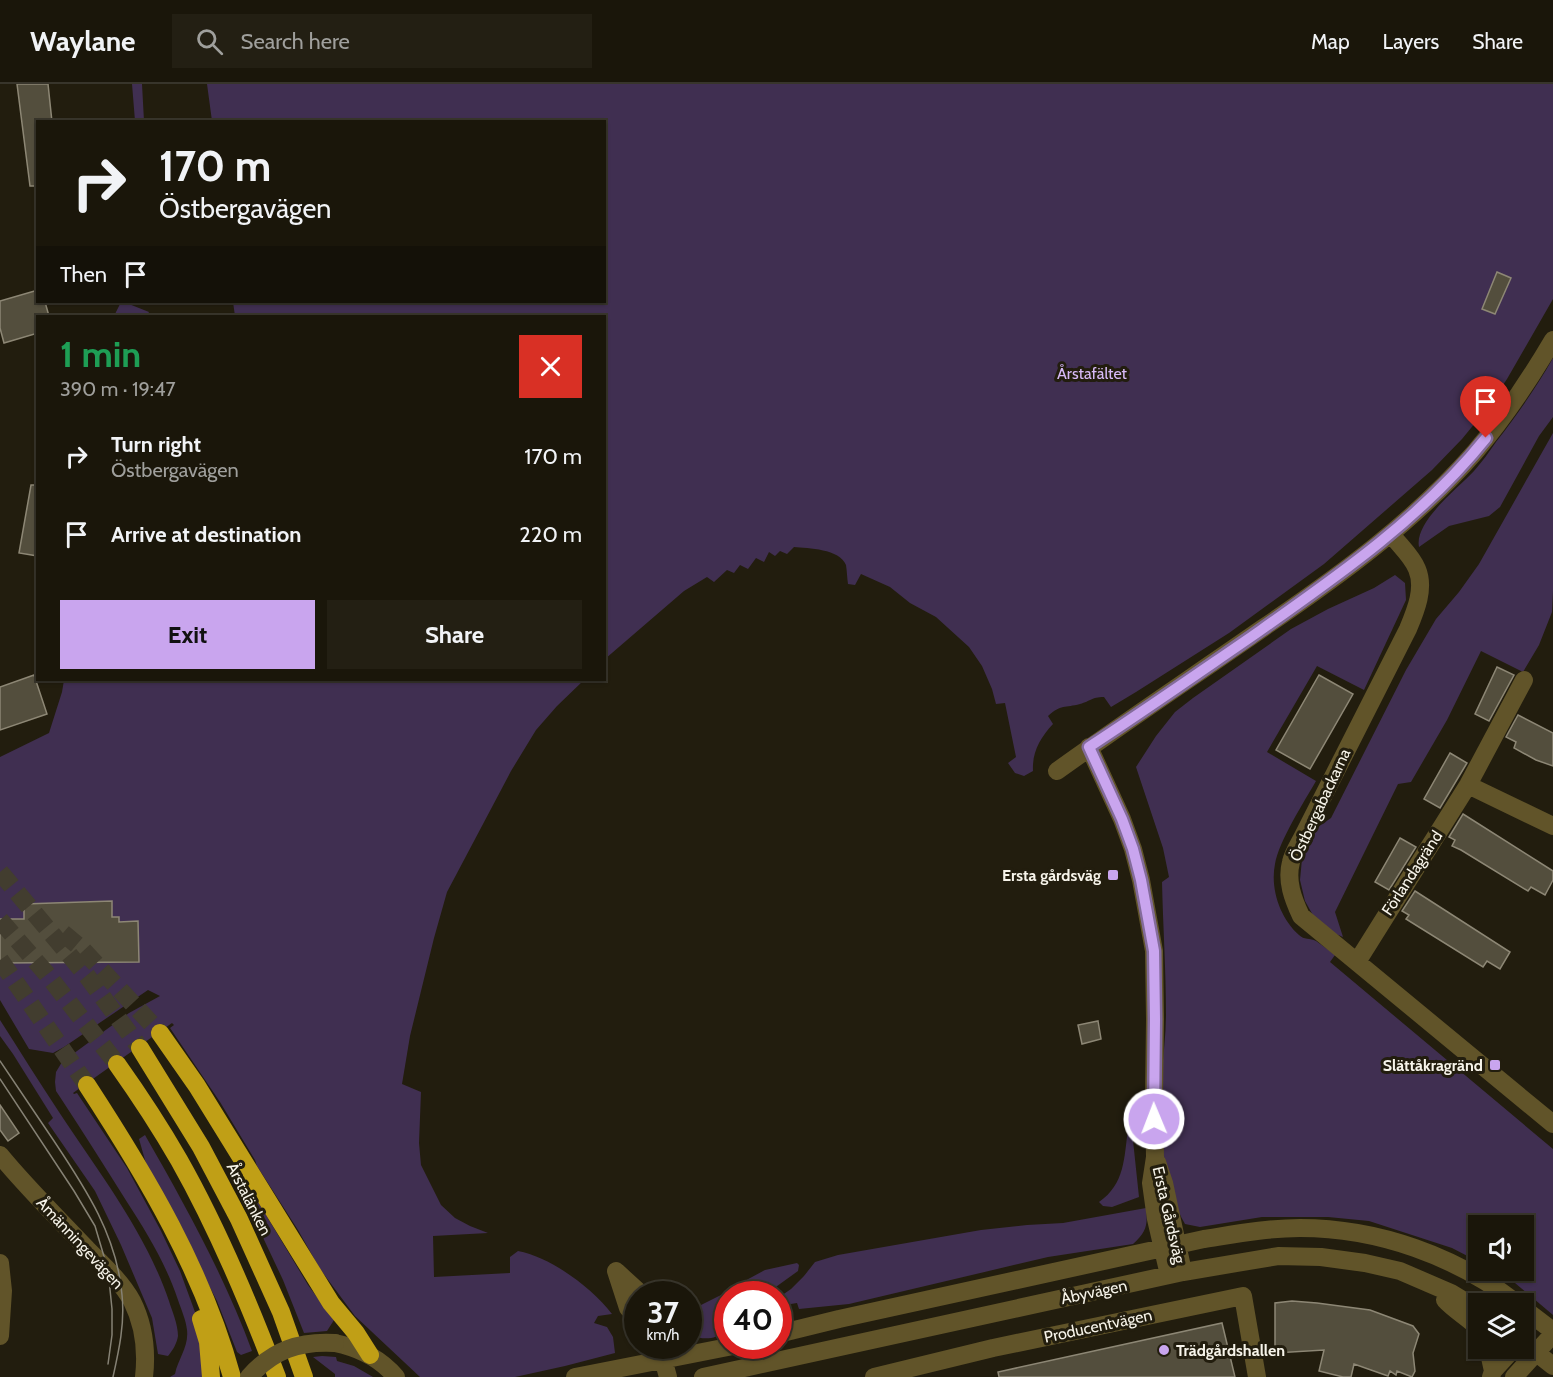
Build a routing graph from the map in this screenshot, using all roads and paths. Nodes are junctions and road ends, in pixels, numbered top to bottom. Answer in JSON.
{"nodes":[{"id":1,"x":1553,"y":340,"type":"edge"},
{"id":2,"x":1391,"y":534,"type":"junction"},
{"id":3,"x":1524,"y":680,"type":"dead end"},
{"id":4,"x":1089,"y":747,"type":"junction"},
{"id":5,"x":1057,"y":771,"type":"dead end"},
{"id":6,"x":1468,"y":785,"type":"junction"},
{"id":7,"x":1553,"y":826,"type":"edge"},
{"id":8,"x":1357,"y":962,"type":"junction"},
{"id":9,"x":160,"y":1033,"type":"tunnel mouth"},
{"id":10,"x":140,"y":1048,"type":"tunnel mouth"},
{"id":11,"x":117,"y":1064,"type":"tunnel mouth"},
{"id":12,"x":87,"y":1085,"type":"tunnel mouth"},
{"id":13,"x":1553,"y":1124,"type":"edge"},
{"id":14,"x":0,"y":1155,"type":"edge"},
{"id":15,"x":1170,"y":1247,"type":"junction"},
{"id":16,"x":0,"y":1263,"type":"edge"},
{"id":17,"x":192,"y":1267,"type":"junction"},
{"id":18,"x":1176,"y":1274,"type":"junction"},
{"id":19,"x":627,"y":1281,"type":"edge"},
{"id":20,"x":1430,"y":1283,"type":"junction"},
{"id":21,"x":1502,"y":1293,"type":"edge"},
{"id":22,"x":624,"y":1296,"type":"edge"},
{"id":23,"x":1468,"y":1303,"type":"edge"},
{"id":24,"x":1534,"y":1317,"type":"edge"},
{"id":25,"x":1468,"y":1318,"type":"edge"},
{"id":26,"x":1548,"y":1328,"type":"edge"},
{"id":27,"x":792,"y":1331,"type":"edge"},
{"id":28,"x":1534,"y":1334,"type":"edge"},
{"id":29,"x":0,"y":1336,"type":"edge"},
{"id":30,"x":1534,"y":1344,"type":"edge"},
{"id":31,"x":1534,"y":1351,"type":"edge"},
{"id":32,"x":370,"y":1355,"type":"junction"},
{"id":33,"x":635,"y":1359,"type":"edge"},
{"id":34,"x":662,"y":1359,"type":"edge"},
{"id":35,"x":695,"y":1359,"type":"edge"},
{"id":36,"x":1490,"y":1359,"type":"edge"},
{"id":37,"x":1505,"y":1359,"type":"edge"},
{"id":38,"x":1524,"y":1359,"type":"edge"},
{"id":39,"x":1553,"y":1366,"type":"edge"},
{"id":40,"x":1492,"y":1374,"type":"edge"},
{"id":41,"x":144,"y":1377,"type":"edge"},
{"id":42,"x":211,"y":1377,"type":"edge"},
{"id":43,"x":232,"y":1377,"type":"edge"},
{"id":44,"x":249,"y":1377,"type":"edge"},
{"id":45,"x":277,"y":1377,"type":"edge"},
{"id":46,"x":304,"y":1377,"type":"edge"},
{"id":47,"x":396,"y":1377,"type":"edge"},
{"id":48,"x":575,"y":1377,"type":"edge"},
{"id":49,"x":668,"y":1377,"type":"edge"},
{"id":50,"x":703,"y":1377,"type":"edge"},
{"id":51,"x":874,"y":1377,"type":"edge"},
{"id":52,"x":1257,"y":1377,"type":"edge"},
{"id":53,"x":1514,"y":1377,"type":"edge"}],
"edges":[{"from":1,"to":2,"type":"street"},
{"from":2,"to":4,"type":"street"},
{"from":2,"to":8,"type":"street","name":"Östbergabackarna"},
{"from":3,"to":6,"type":"street","name":"Förlandagränd"},
{"from":4,"to":5,"type":"street"},
{"from":4,"to":15,"type":"street","name":"Ersta Gårdsväg"},
{"from":6,"to":7,"type":"street"},
{"from":6,"to":8,"type":"street","name":"Förlandagränd"},
{"from":8,"to":13,"type":"street","name":"Östbergabackarna"},
{"from":9,"to":32,"type":"highway"},
{"from":10,"to":46,"type":"highway","name":"Årstalänken"},
{"from":11,"to":45,"type":"highway"},
{"from":12,"to":17,"type":"highway"},
{"from":14,"to":41,"type":"street","name":"Åmänningevägen"},
{"from":15,"to":18,"type":"street","name":"Ersta Gårdsväg"},
{"from":15,"to":21,"type":"street","name":"Åbyvägen"},
{"from":15,"to":27,"type":"street","name":"Åbyvägen"},
{"from":16,"to":29,"type":"street"},
{"from":17,"to":42,"type":"highway"},
{"from":17,"to":43,"type":"highway"},
{"from":18,"to":20,"type":"street","name":"Åbyvägen"},
{"from":18,"to":50,"type":"street","name":"Åbyvägen"},
{"from":19,"to":22,"type":"street"},
{"from":20,"to":23,"type":"street","name":"Åbyvägen"},
{"from":20,"to":25,"type":"street"},
{"from":24,"to":26,"type":"street"},
{"from":26,"to":28,"type":"street"},
{"from":26,"to":30,"type":"street"},
{"from":31,"to":39,"type":"street"},
{"from":32,"to":44,"type":"street","bridge":true},
{"from":32,"to":47,"type":"street"},
{"from":33,"to":48,"type":"street"},
{"from":34,"to":49,"type":"street"},
{"from":35,"to":50,"type":"street"},
{"from":36,"to":40,"type":"street"},
{"from":37,"to":40,"type":"street"},
{"from":38,"to":53,"type":"street"},
{"from":51,"to":52,"type":"street","name":"Producentvägen"}]}
